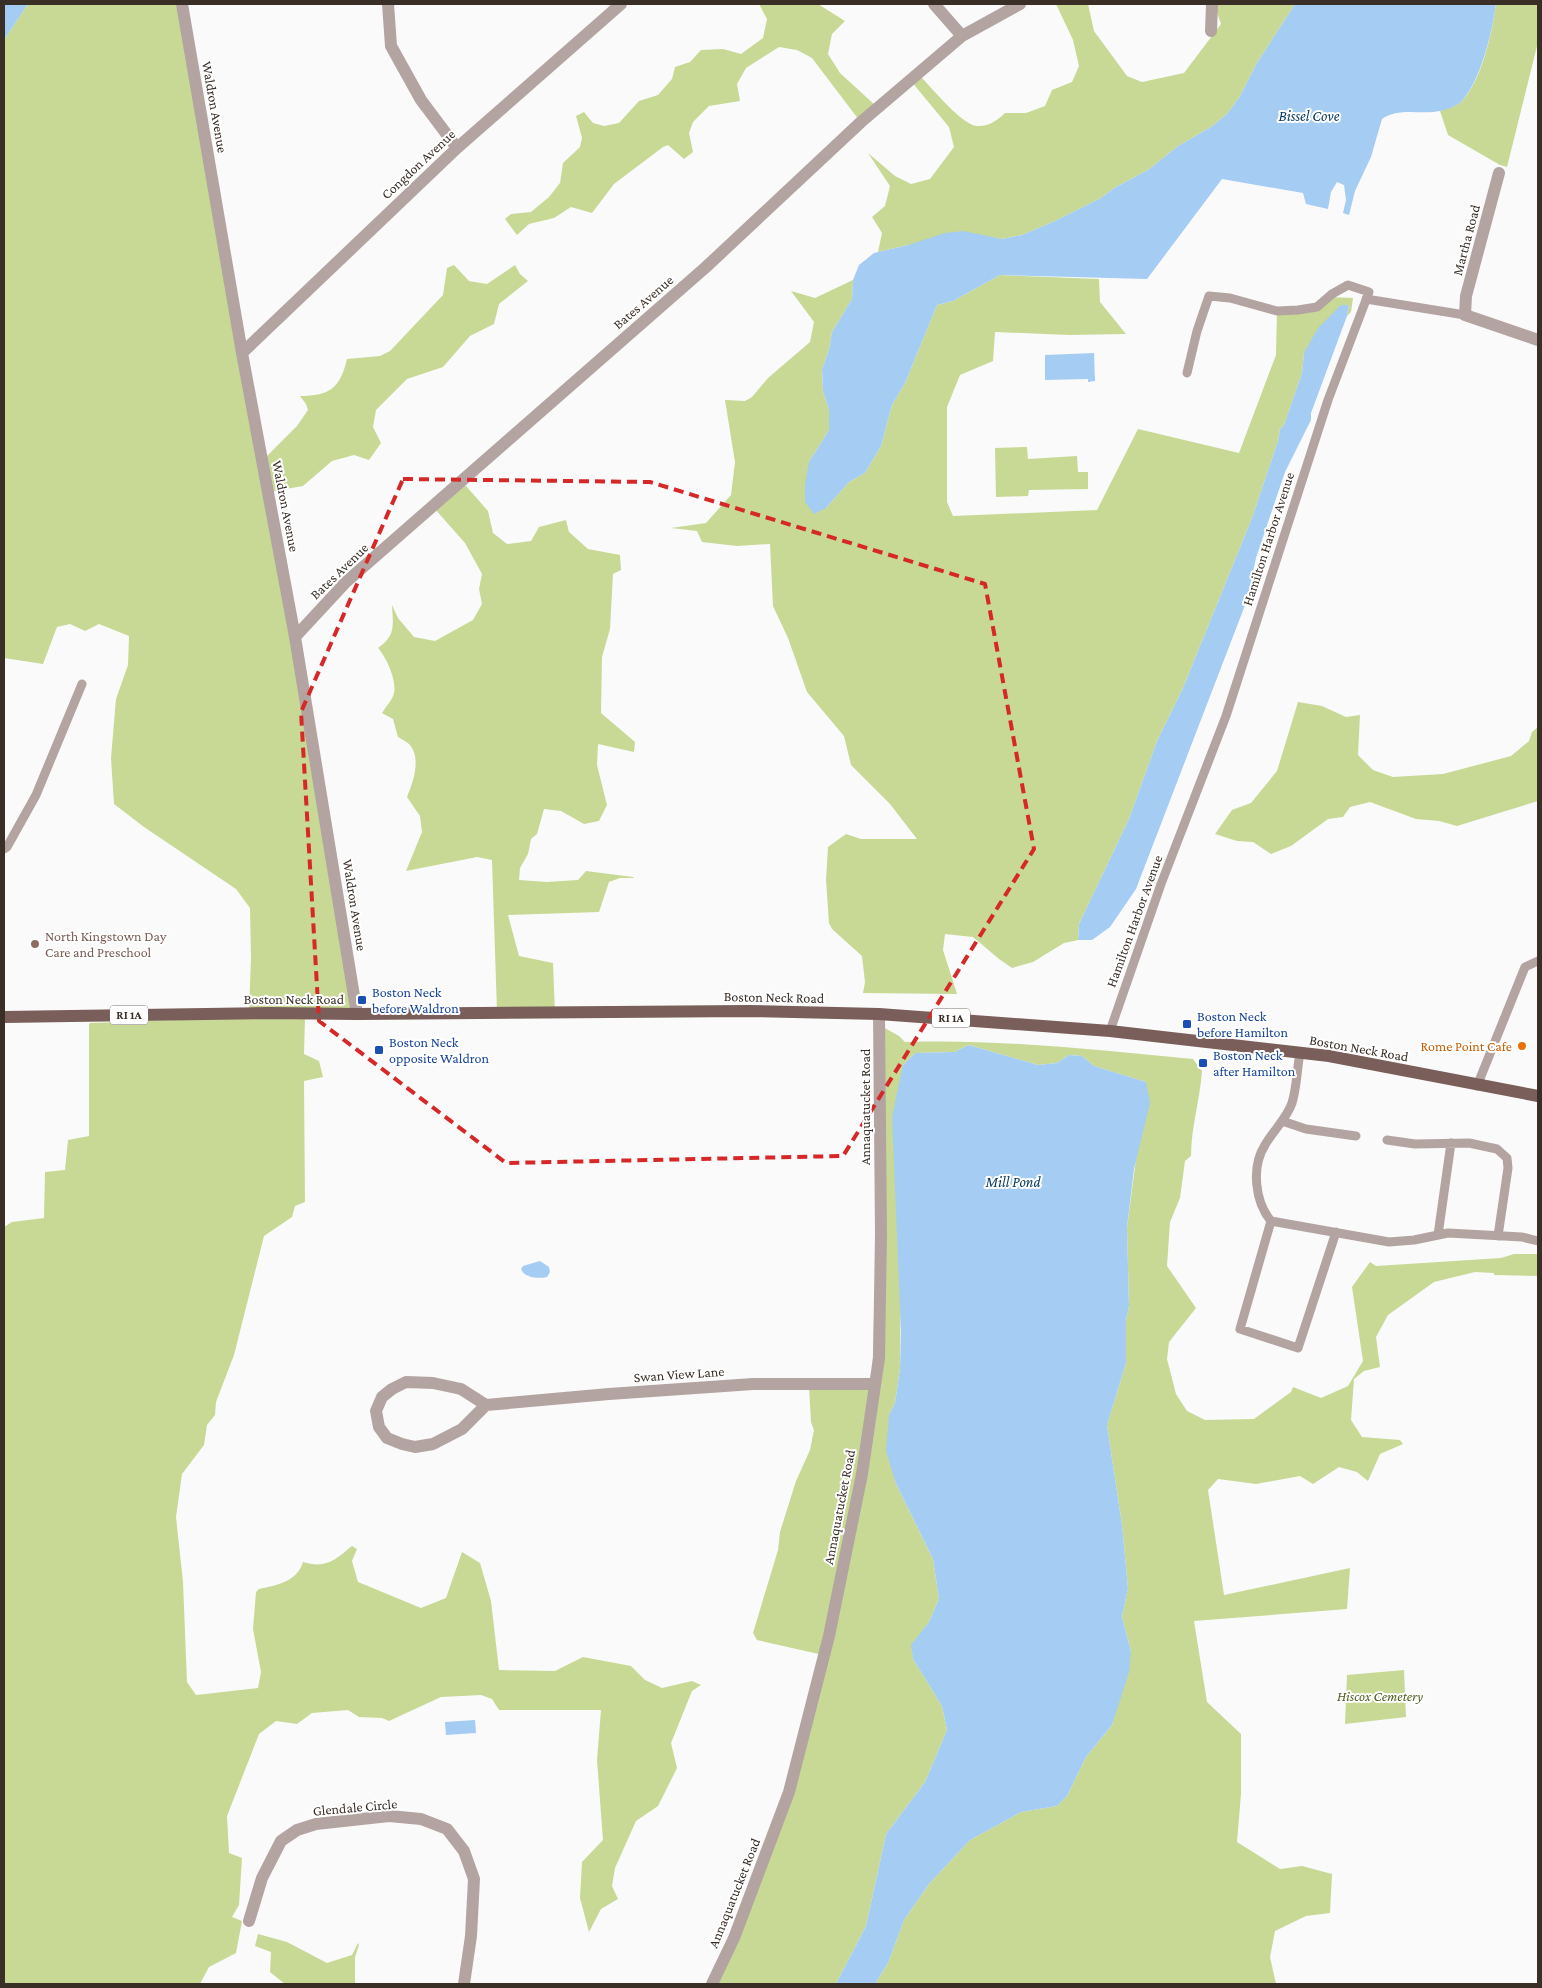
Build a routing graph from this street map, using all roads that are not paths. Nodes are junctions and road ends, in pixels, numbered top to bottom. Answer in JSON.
{"nodes":[{"id":1,"x":182,"y":4,"type":"edge"},
{"id":2,"x":388,"y":4,"type":"edge"},
{"id":3,"x":621,"y":4,"type":"edge"},
{"id":4,"x":934,"y":4,"type":"edge"},
{"id":5,"x":1020,"y":4,"type":"edge"},
{"id":6,"x":1212,"y":4,"type":"edge"},
{"id":7,"x":1210,"y":32,"type":"dead end"},
{"id":8,"x":962,"y":36,"type":"junction"},
{"id":9,"x":457,"y":148,"type":"junction"},
{"id":10,"x":1499,"y":173,"type":"dead end"},
{"id":11,"x":1366,"y":299,"type":"junction"},
{"id":12,"x":1464,"y":315,"type":"junction"},
{"id":13,"x":1538,"y":340,"type":"edge"},
{"id":14,"x":242,"y":353,"type":"junction"},
{"id":15,"x":1187,"y":373,"type":"dead end"},
{"id":16,"x":295,"y":637,"type":"junction"},
{"id":17,"x":82,"y":684,"type":"dead end"},
{"id":18,"x":4,"y":849,"type":"edge"},
{"id":19,"x":1538,"y":960,"type":"edge"},
{"id":20,"x":357,"y":1014,"type":"junction"},
{"id":21,"x":879,"y":1014,"type":"junction"},
{"id":22,"x":4,"y":1017,"type":"edge"},
{"id":23,"x":1110,"y":1031,"type":"junction"},
{"id":24,"x":1300,"y":1053,"type":"junction"},
{"id":25,"x":1477,"y":1086,"type":"junction"},
{"id":26,"x":1538,"y":1096,"type":"edge"},
{"id":27,"x":1282,"y":1121,"type":"junction"},
{"id":28,"x":1356,"y":1136,"type":"dead end"},
{"id":29,"x":1387,"y":1140,"type":"dead end"},
{"id":30,"x":1451,"y":1143,"type":"junction"},
{"id":31,"x":1271,"y":1221,"type":"junction"},
{"id":32,"x":1336,"y":1232,"type":"junction"},
{"id":33,"x":1438,"y":1235,"type":"junction"},
{"id":34,"x":1498,"y":1236,"type":"junction"},
{"id":35,"x":1538,"y":1240,"type":"edge"},
{"id":36,"x":874,"y":1384,"type":"junction"},
{"id":37,"x":486,"y":1405,"type":"junction"},
{"id":38,"x":249,"y":1921,"type":"dead end"},
{"id":39,"x":464,"y":1984,"type":"edge"},
{"id":40,"x":712,"y":1984,"type":"edge"}],
"edges":[{"from":1,"to":14,"type":"street","name":"Waldron Avenue"},
{"from":2,"to":9,"type":"street"},
{"from":3,"to":9,"type":"street","name":"Congdon Avenue"},
{"from":4,"to":8,"type":"street"},
{"from":5,"to":8,"type":"street","name":"Bates Avenue"},
{"from":6,"to":7,"type":"street"},
{"from":8,"to":16,"type":"street","name":"Bates Avenue"},
{"from":9,"to":14,"type":"street","name":"Congdon Avenue"},
{"from":10,"to":12,"type":"street","name":"Martha Road"},
{"from":11,"to":12,"type":"lane"},
{"from":11,"to":15,"type":"lane"},
{"from":11,"to":23,"type":"lane","name":"Hamilton Harbor Avenue"},
{"from":12,"to":13,"type":"street"},
{"from":14,"to":16,"type":"street","name":"Waldron Avenue"},
{"from":16,"to":20,"type":"street","name":"Waldron Avenue"},
{"from":17,"to":18,"type":"lane"},
{"from":19,"to":25,"type":"lane"},
{"from":20,"to":21,"type":"main road","name":"Boston Neck Road","number":"RI 1A"},
{"from":20,"to":22,"type":"main road","name":"Boston Neck Road","number":"RI 1A"},
{"from":21,"to":23,"type":"main road","name":"Boston Neck Road","number":"RI 1A"},
{"from":21,"to":36,"type":"street","name":"Annaquatucket Road"},
{"from":23,"to":24,"type":"main road","name":"Boston Neck Road","number":"RI 1A"},
{"from":24,"to":25,"type":"main road","name":"Boston Neck Road","number":"RI 1A"},
{"from":24,"to":27,"type":"lane"},
{"from":25,"to":26,"type":"main road","name":"Boston Neck Road","number":"RI 1A"},
{"from":27,"to":28,"type":"lane"},
{"from":27,"to":31,"type":"lane"},
{"from":29,"to":30,"type":"lane"},
{"from":30,"to":33,"type":"lane"},
{"from":30,"to":34,"type":"lane"},
{"from":31,"to":32,"type":"lane"},
{"from":31,"to":32,"type":"lane"},
{"from":32,"to":33,"type":"lane"},
{"from":33,"to":34,"type":"lane"},
{"from":34,"to":35,"type":"lane"},
{"from":36,"to":37,"type":"street","name":"Swan View Lane"},
{"from":36,"to":40,"type":"street","name":"Annaquatucket Road"},
{"from":37,"to":37,"type":"street"},
{"from":38,"to":39,"type":"street","name":"Glendale Circle"}]}
